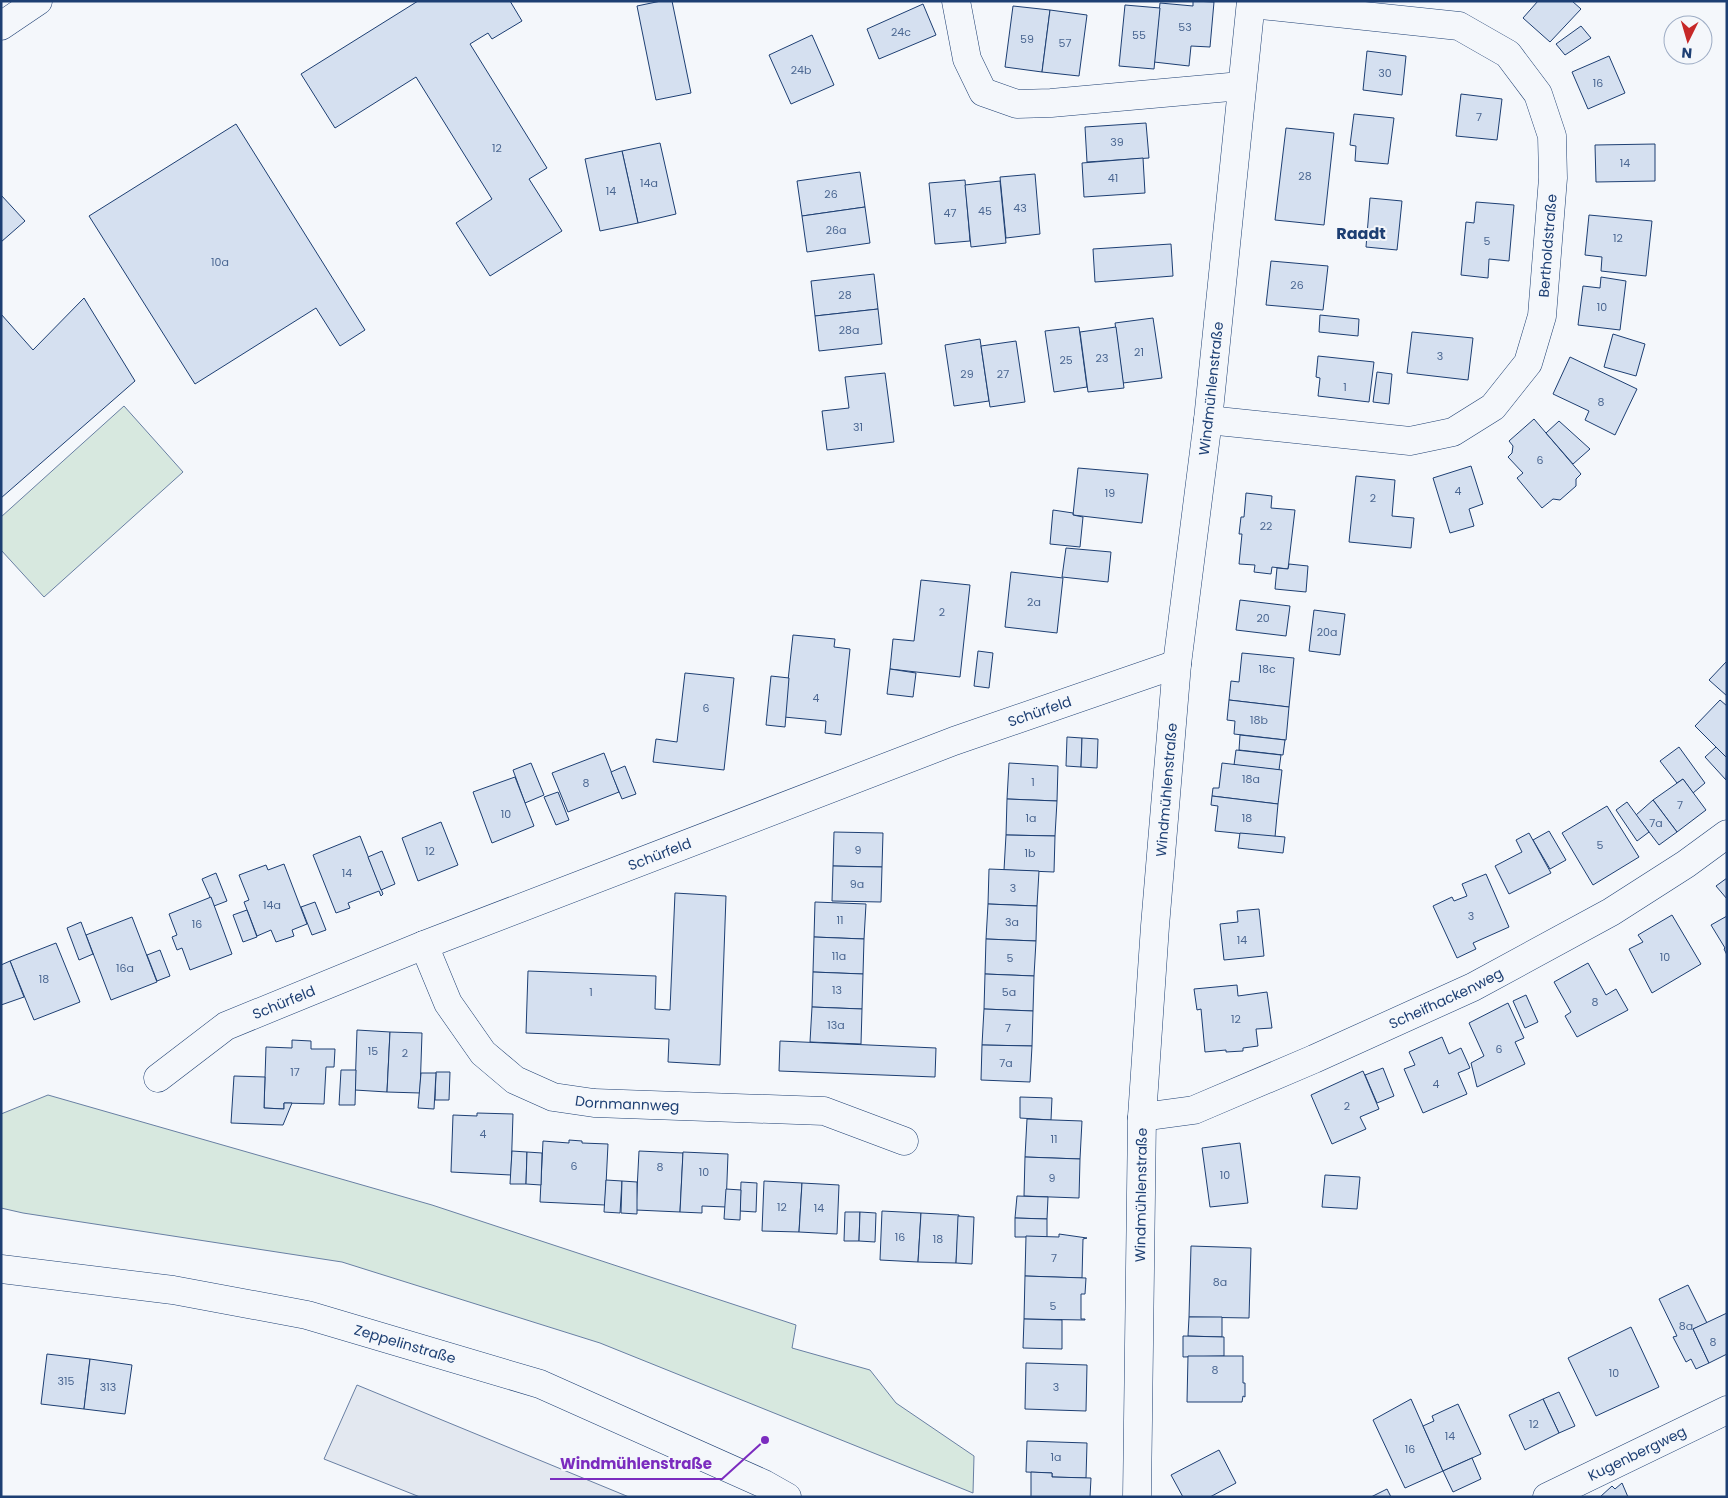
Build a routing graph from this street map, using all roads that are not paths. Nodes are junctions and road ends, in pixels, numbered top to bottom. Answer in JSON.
{"nodes":[{"id":1,"x":38,"y":1,"type":"edge"},
{"id":2,"x":956,"y":1,"type":"edge"},
{"id":3,"x":1251,"y":3,"type":"edge"},
{"id":4,"x":1,"y":26,"type":"edge"},
{"id":5,"x":1241,"y":86,"type":"junction"},
{"id":6,"x":1208,"y":420,"type":"junction"},
{"id":7,"x":1178,"y":664,"type":"junction"},
{"id":8,"x":1727,"y":834,"type":"edge"},
{"id":9,"x":424,"y":945,"type":"junction"},
{"id":10,"x":158,"y":1078,"type":"dead end"},
{"id":11,"x":1142,"y":1117,"type":"junction"},
{"id":12,"x":904,"y":1141,"type":"dead end"},
{"id":13,"x":1,"y":1269,"type":"edge"},
{"id":14,"x":1727,"y":1410,"type":"edge"},
{"id":15,"x":787,"y":1497,"type":"edge"},
{"id":16,"x":1137,"y":1497,"type":"edge"},
{"id":17,"x":1547,"y":1497,"type":"edge"}],
"edges":[{"from":1,"to":4,"type":"street"},
{"from":2,"to":5,"type":"street"},
{"from":3,"to":5,"type":"street","name":"Windmühlenstraße"},
{"from":3,"to":6,"type":"street","name":"Bertholdstraße"},
{"from":5,"to":6,"type":"street","name":"Windmühlenstraße"},
{"from":6,"to":7,"type":"street","name":"Windmühlenstraße"},
{"from":7,"to":9,"type":"street","name":"Schürfeld"},
{"from":7,"to":11,"type":"street","name":"Windmühlenstraße"},
{"from":8,"to":11,"type":"street","name":"Scheifhackenweg"},
{"from":9,"to":10,"type":"street","name":"Schürfeld"},
{"from":9,"to":12,"type":"street","name":"Dornmannweg"},
{"from":11,"to":16,"type":"street","name":"Windmühlenstraße"},
{"from":13,"to":15,"type":"street","name":"Zeppelinstraße"},
{"from":14,"to":17,"type":"street","name":"Kugenbergweg"}]}
